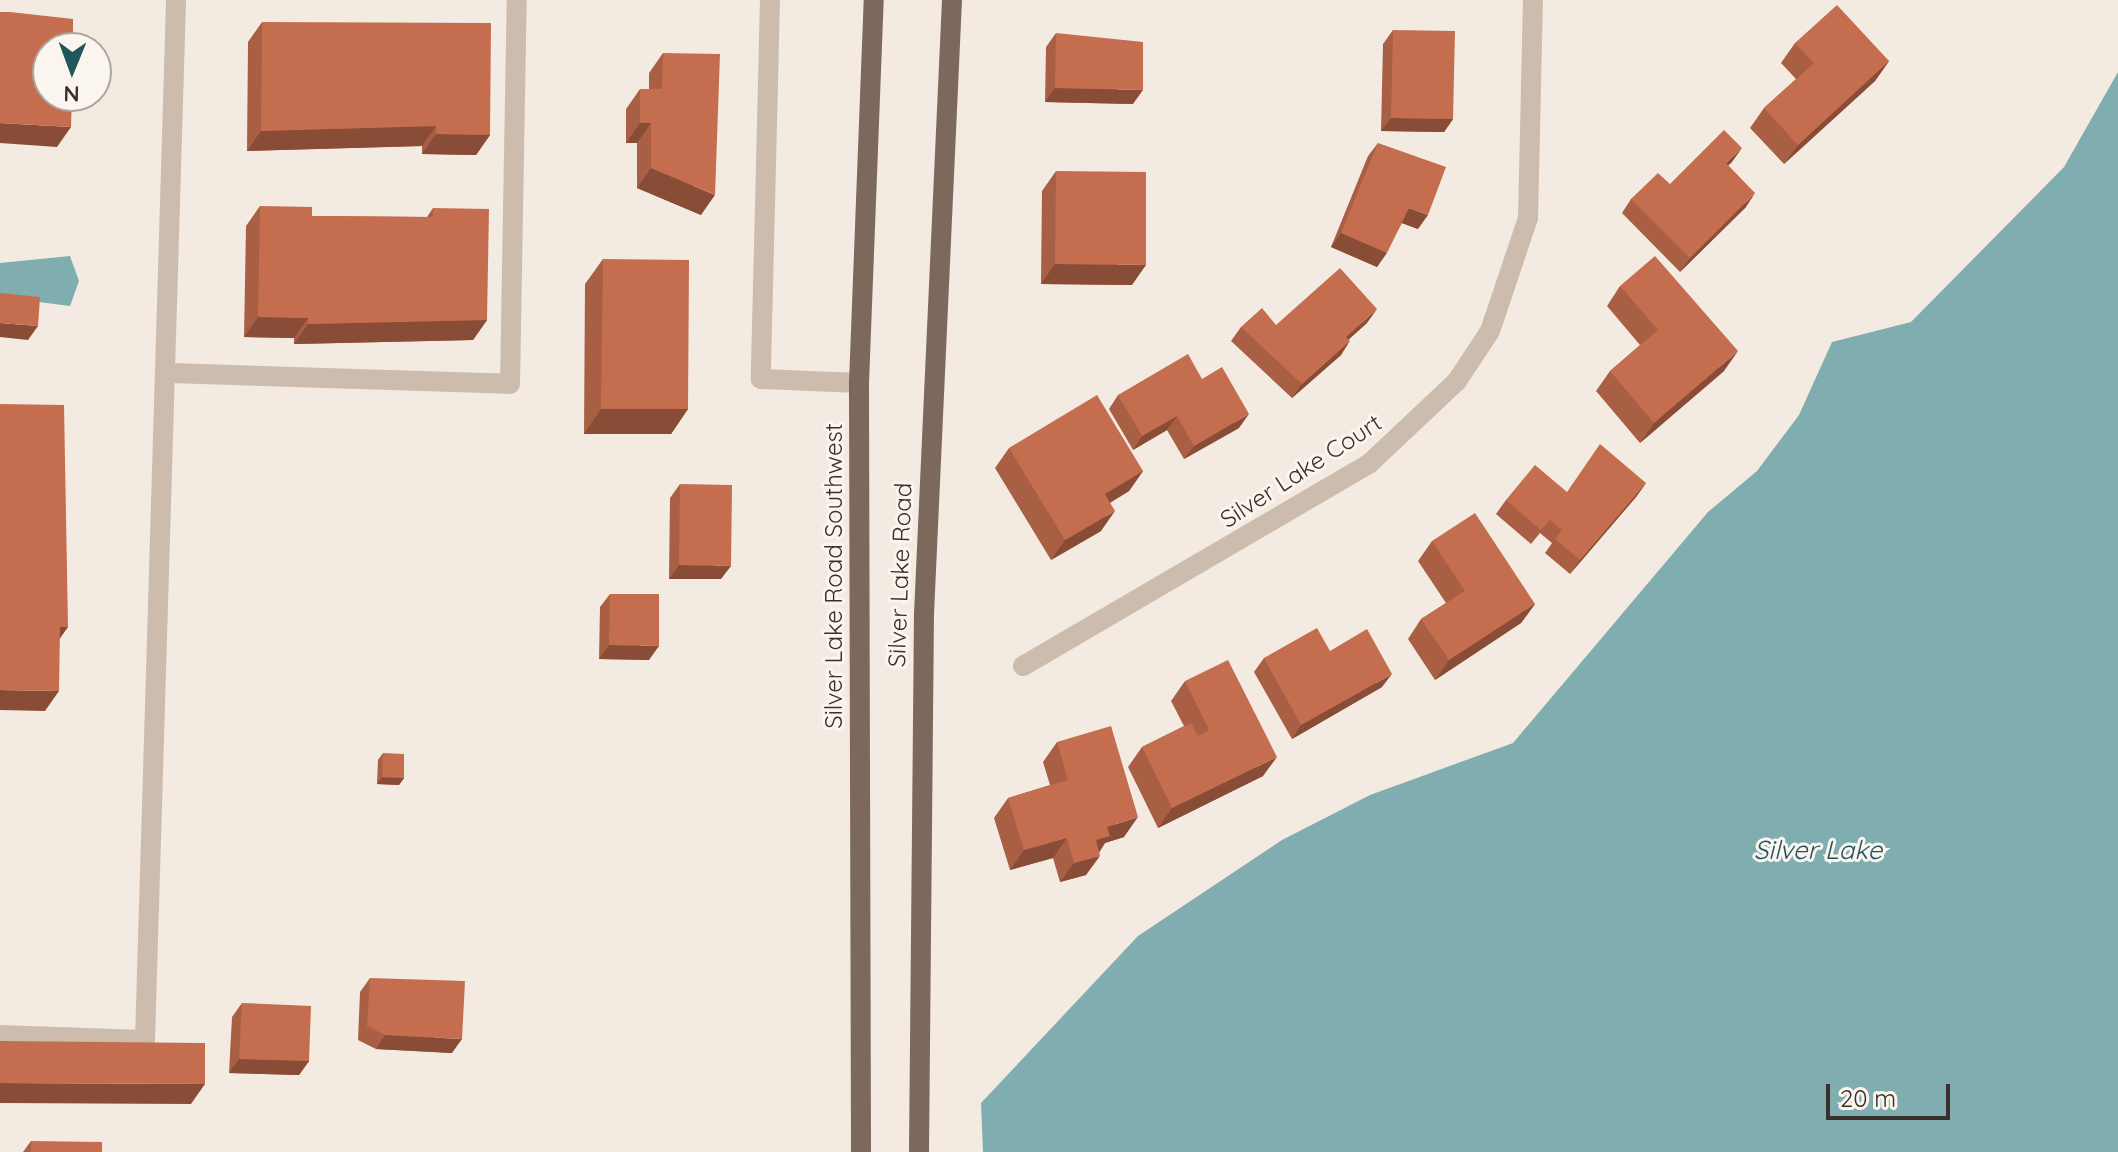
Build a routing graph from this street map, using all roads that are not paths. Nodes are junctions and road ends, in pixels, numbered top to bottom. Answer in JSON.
{"nodes":[{"id":1,"x":176,"y":0,"type":"edge"},
{"id":2,"x":517,"y":0,"type":"edge"},
{"id":3,"x":770,"y":0,"type":"edge"},
{"id":4,"x":874,"y":0,"type":"edge"},
{"id":5,"x":952,"y":0,"type":"edge"},
{"id":6,"x":1533,"y":0,"type":"edge"},
{"id":7,"x":169,"y":373,"type":"junction"},
{"id":8,"x":859,"y":383,"type":"junction"},
{"id":9,"x":1023,"y":666,"type":"dead end"},
{"id":10,"x":0,"y":1035,"type":"edge"},
{"id":11,"x":861,"y":1152,"type":"edge"},
{"id":12,"x":919,"y":1152,"type":"edge"}],
"edges":[{"from":1,"to":7,"type":"street"},
{"from":2,"to":7,"type":"street"},
{"from":3,"to":8,"type":"street"},
{"from":4,"to":8,"type":"main road","name":"Silver Lake Road Southwest"},
{"from":5,"to":12,"type":"main road","name":"Silver Lake Road"},
{"from":6,"to":9,"type":"street","name":"Silver Lake Court"},
{"from":7,"to":10,"type":"street"},
{"from":8,"to":11,"type":"main road","name":"Silver Lake Road Southwest"}]}
